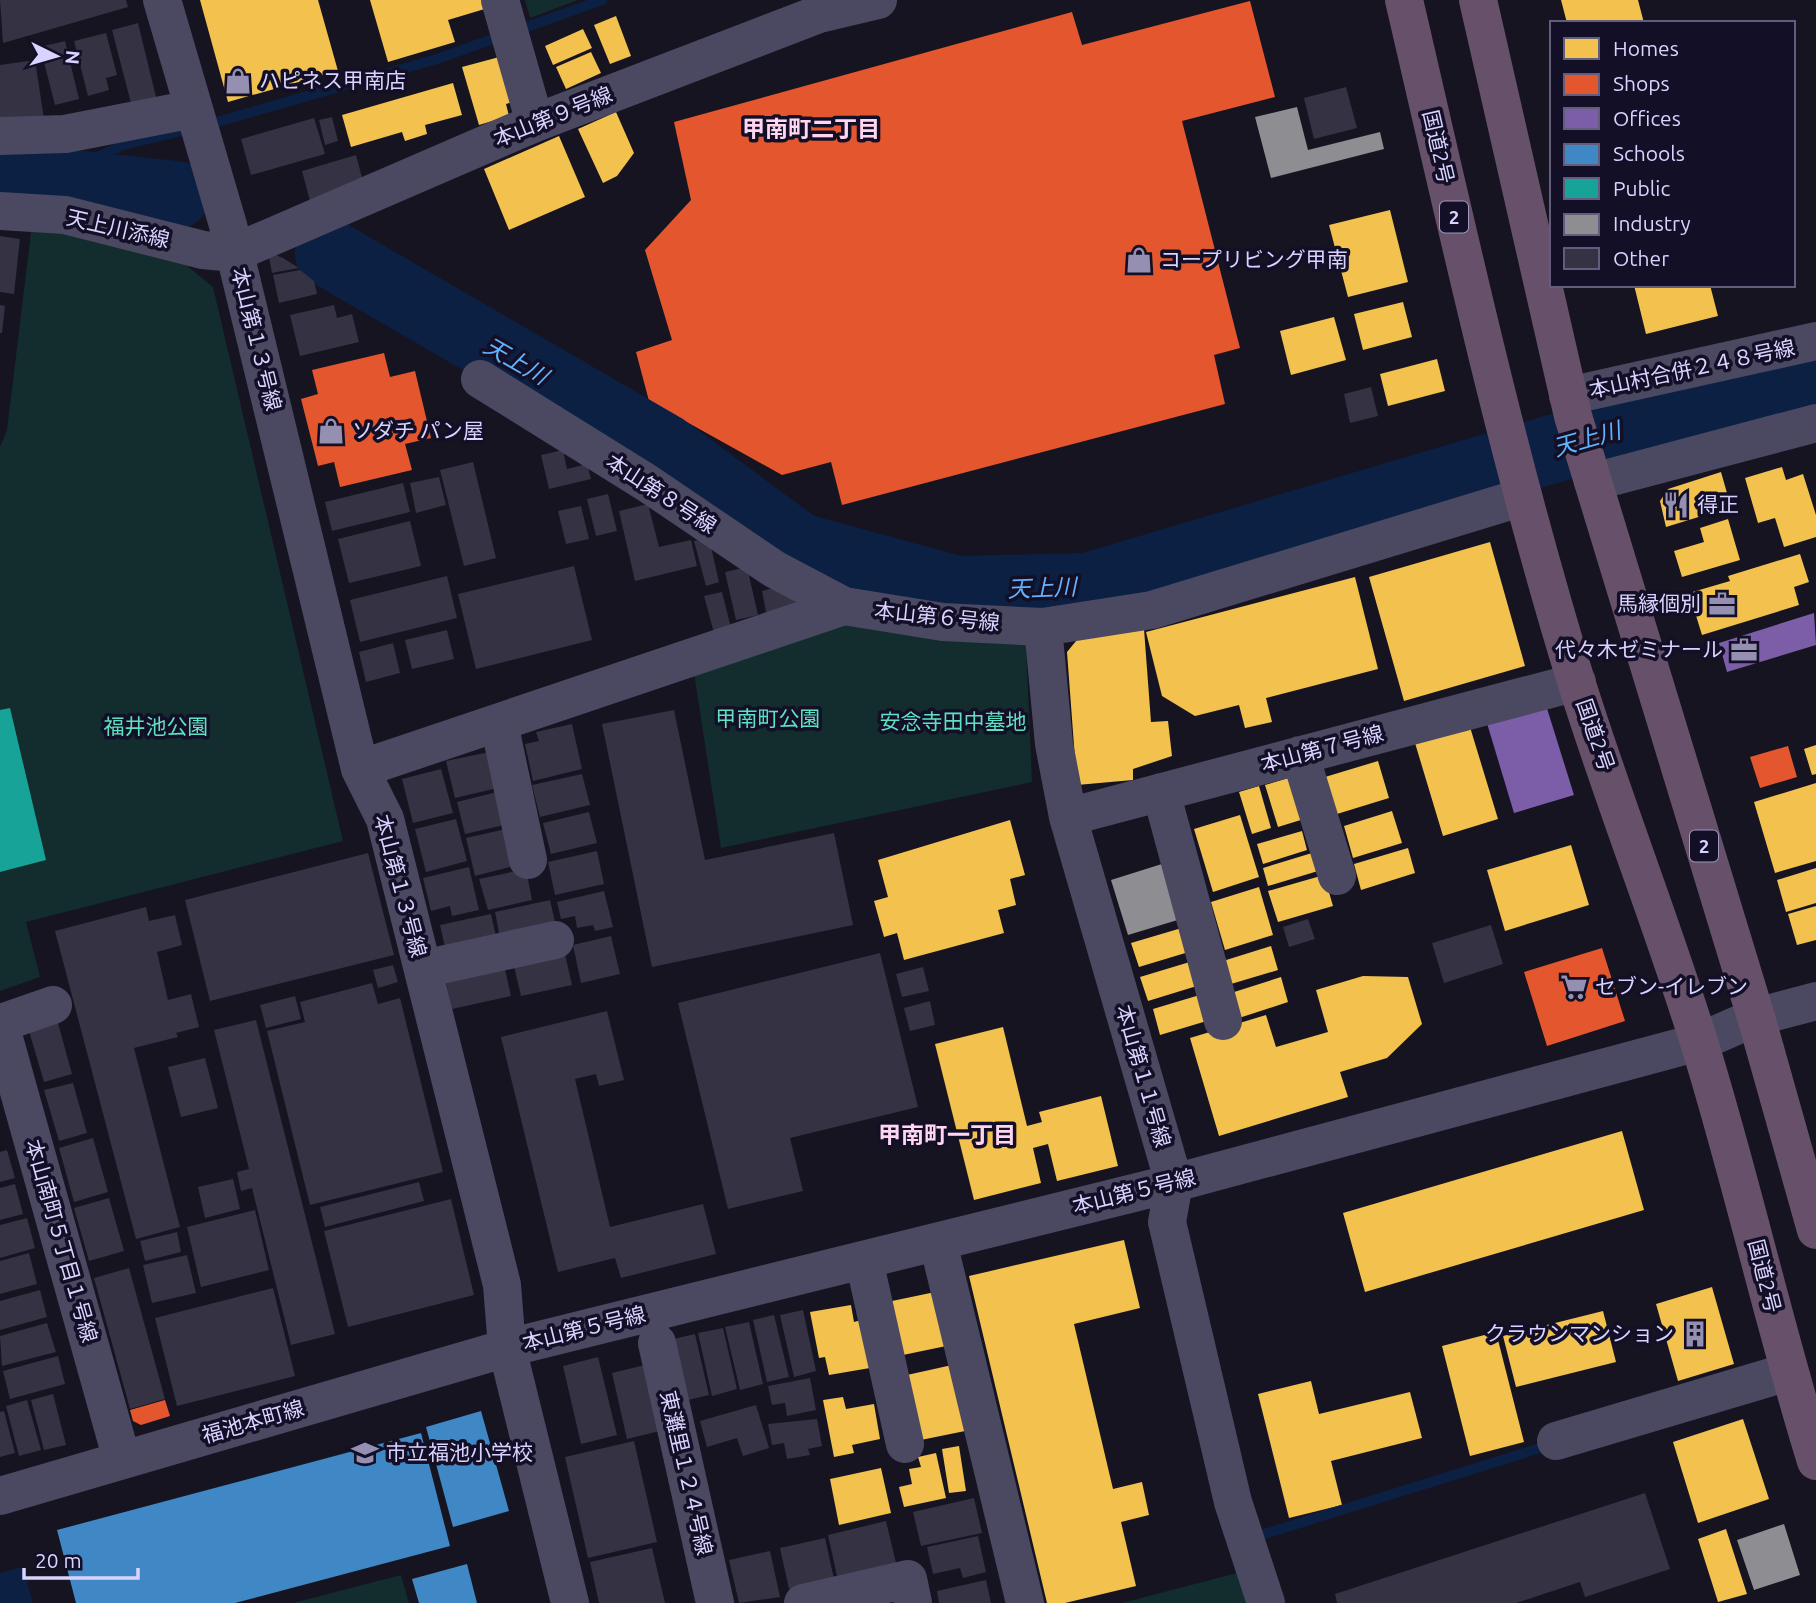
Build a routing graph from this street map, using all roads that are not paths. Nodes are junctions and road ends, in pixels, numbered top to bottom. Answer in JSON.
{"nodes":[{"id":1,"x":162,"y":0,"type":"edge"},
{"id":2,"x":878,"y":0,"type":"edge"},
{"id":3,"x":1404,"y":0,"type":"edge"},
{"id":4,"x":1478,"y":0,"type":"edge"},
{"id":5,"x":817,"y":7,"type":"edge"},
{"id":6,"x":506,"y":22,"type":"edge"},
{"id":7,"x":193,"y":109,"type":"junction"},
{"id":8,"x":535,"y":123,"type":"junction"},
{"id":9,"x":0,"y":136,"type":"edge"},
{"id":10,"x":0,"y":211,"type":"edge"},
{"id":11,"x":231,"y":239,"type":"junction"},
{"id":12,"x":1816,"y":341,"type":"edge"},
{"id":13,"x":480,"y":379,"type":"dead end"},
{"id":14,"x":1571,"y":406,"type":"junction"},
{"id":15,"x":1816,"y":423,"type":"edge"},
{"id":16,"x":1591,"y":473,"type":"junction"},
{"id":17,"x":1521,"y":491,"type":"junction"},
{"id":18,"x":844,"y":606,"type":"junction"},
{"id":19,"x":1043,"y":627,"type":"junction"},
{"id":20,"x":1577,"y":682,"type":"junction"},
{"id":21,"x":499,"y":723,"type":"junction"},
{"id":22,"x":1300,"y":755,"type":"junction"},
{"id":23,"x":360,"y":769,"type":"junction"},
{"id":24,"x":1161,"y":792,"type":"junction"},
{"id":25,"x":1068,"y":817,"type":"junction"},
{"id":26,"x":528,"y":860,"type":"dead end"},
{"id":27,"x":1337,"y":876,"type":"dead end"},
{"id":28,"x":555,"y":940,"type":"dead end"},
{"id":29,"x":423,"y":969,"type":"junction"},
{"id":30,"x":1816,"y":1000,"type":"edge"},
{"id":31,"x":53,"y":1005,"type":"dead end"},
{"id":32,"x":1756,"y":1017,"type":"junction"},
{"id":33,"x":1223,"y":1021,"type":"dead end"},
{"id":34,"x":0,"y":1024,"type":"edge"},
{"id":35,"x":1699,"y":1042,"type":"junction"},
{"id":36,"x":1174,"y":1183,"type":"junction"},
{"id":37,"x":1816,"y":1230,"type":"edge"},
{"id":38,"x":938,"y":1242,"type":"junction"},
{"id":39,"x":864,"y":1260,"type":"junction"},
{"id":40,"x":657,"y":1343,"type":"dead end"},
{"id":41,"x":507,"y":1348,"type":"junction"},
{"id":42,"x":1788,"y":1372,"type":"junction"},
{"id":43,"x":1556,"y":1441,"type":"dead end"},
{"id":44,"x":905,"y":1444,"type":"dead end"},
{"id":45,"x":122,"y":1460,"type":"junction"},
{"id":46,"x":1816,"y":1461,"type":"edge"},
{"id":47,"x":0,"y":1496,"type":"edge"},
{"id":48,"x":570,"y":1603,"type":"edge"},
{"id":49,"x":715,"y":1603,"type":"edge"},
{"id":50,"x":803,"y":1603,"type":"edge"},
{"id":51,"x":913,"y":1603,"type":"edge"},
{"id":52,"x":1025,"y":1603,"type":"edge"},
{"id":53,"x":1266,"y":1603,"type":"edge"}],
"edges":[{"from":1,"to":7,"type":"street","name":"本山第１３号線"},
{"from":2,"to":5,"type":"street","name":"本山第９号線"},
{"from":3,"to":17,"type":"highway","name":"国道2号","number":"2"},
{"from":4,"to":14,"type":"highway","number":"2"},
{"from":5,"to":8,"type":"street","name":"本山第９号線"},
{"from":6,"to":8,"type":"street"},
{"from":7,"to":9,"type":"street"},
{"from":7,"to":11,"type":"street","name":"本山第１３号線"},
{"from":8,"to":11,"type":"street","name":"本山第９号線"},
{"from":10,"to":11,"type":"street","name":"天上川添線"},
{"from":11,"to":23,"type":"street","name":"本山第１３号線"},
{"from":12,"to":14,"type":"street","name":"本山村合併２４８号線"},
{"from":13,"to":18,"type":"street","name":"本山第８号線"},
{"from":14,"to":16,"type":"highway","number":"2"},
{"from":15,"to":16,"type":"street"},
{"from":16,"to":32,"type":"highway","number":"2"},
{"from":17,"to":19,"type":"street","name":"本山第６号線"},
{"from":17,"to":20,"type":"highway","name":"国道2号","number":"2"},
{"from":18,"to":19,"type":"street","name":"本山第６号線"},
{"from":18,"to":21,"type":"street","name":"本山第６号線"},
{"from":19,"to":25,"type":"street","name":"本山第１１号線"},
{"from":20,"to":22,"type":"street","name":"本山第７号線"},
{"from":20,"to":35,"type":"highway","name":"国道2号","number":"2"},
{"from":21,"to":23,"type":"street","name":"本山第６号線"},
{"from":21,"to":26,"type":"street"},
{"from":22,"to":24,"type":"street","name":"本山第７号線"},
{"from":22,"to":27,"type":"street"},
{"from":23,"to":29,"type":"street","name":"本山第１３号線"},
{"from":24,"to":25,"type":"street","name":"本山第７号線"},
{"from":24,"to":33,"type":"street"},
{"from":25,"to":36,"type":"street","name":"本山第１１号線"},
{"from":28,"to":29,"type":"street"},
{"from":29,"to":41,"type":"street","name":"本山第１３号線"},
{"from":30,"to":32,"type":"street","name":"本山第５号線"},
{"from":31,"to":34,"type":"street"},
{"from":32,"to":35,"type":"street","name":"本山第５号線"},
{"from":32,"to":37,"type":"highway","number":"2"},
{"from":34,"to":45,"type":"street","name":"本山南町５丁目１号線"},
{"from":35,"to":36,"type":"street","name":"本山第５号線"},
{"from":35,"to":42,"type":"highway","name":"国道2号","number":"2"},
{"from":36,"to":38,"type":"street","name":"本山第５号線"},
{"from":36,"to":53,"type":"street","name":"本山第１１号線"},
{"from":38,"to":39,"type":"street","name":"本山第５号線"},
{"from":38,"to":52,"type":"street"},
{"from":39,"to":41,"type":"street","name":"本山第５号線"},
{"from":39,"to":44,"type":"street"},
{"from":40,"to":49,"type":"street","name":"東灘里１２４号線"},
{"from":41,"to":45,"type":"street","name":"福池本町線"},
{"from":41,"to":48,"type":"street","name":"本山第１３号線"},
{"from":42,"to":43,"type":"street"},
{"from":42,"to":46,"type":"highway","name":"国道2号","number":"2"},
{"from":45,"to":47,"type":"street","name":"福池本町線"},
{"from":50,"to":51,"type":"street"}]}
